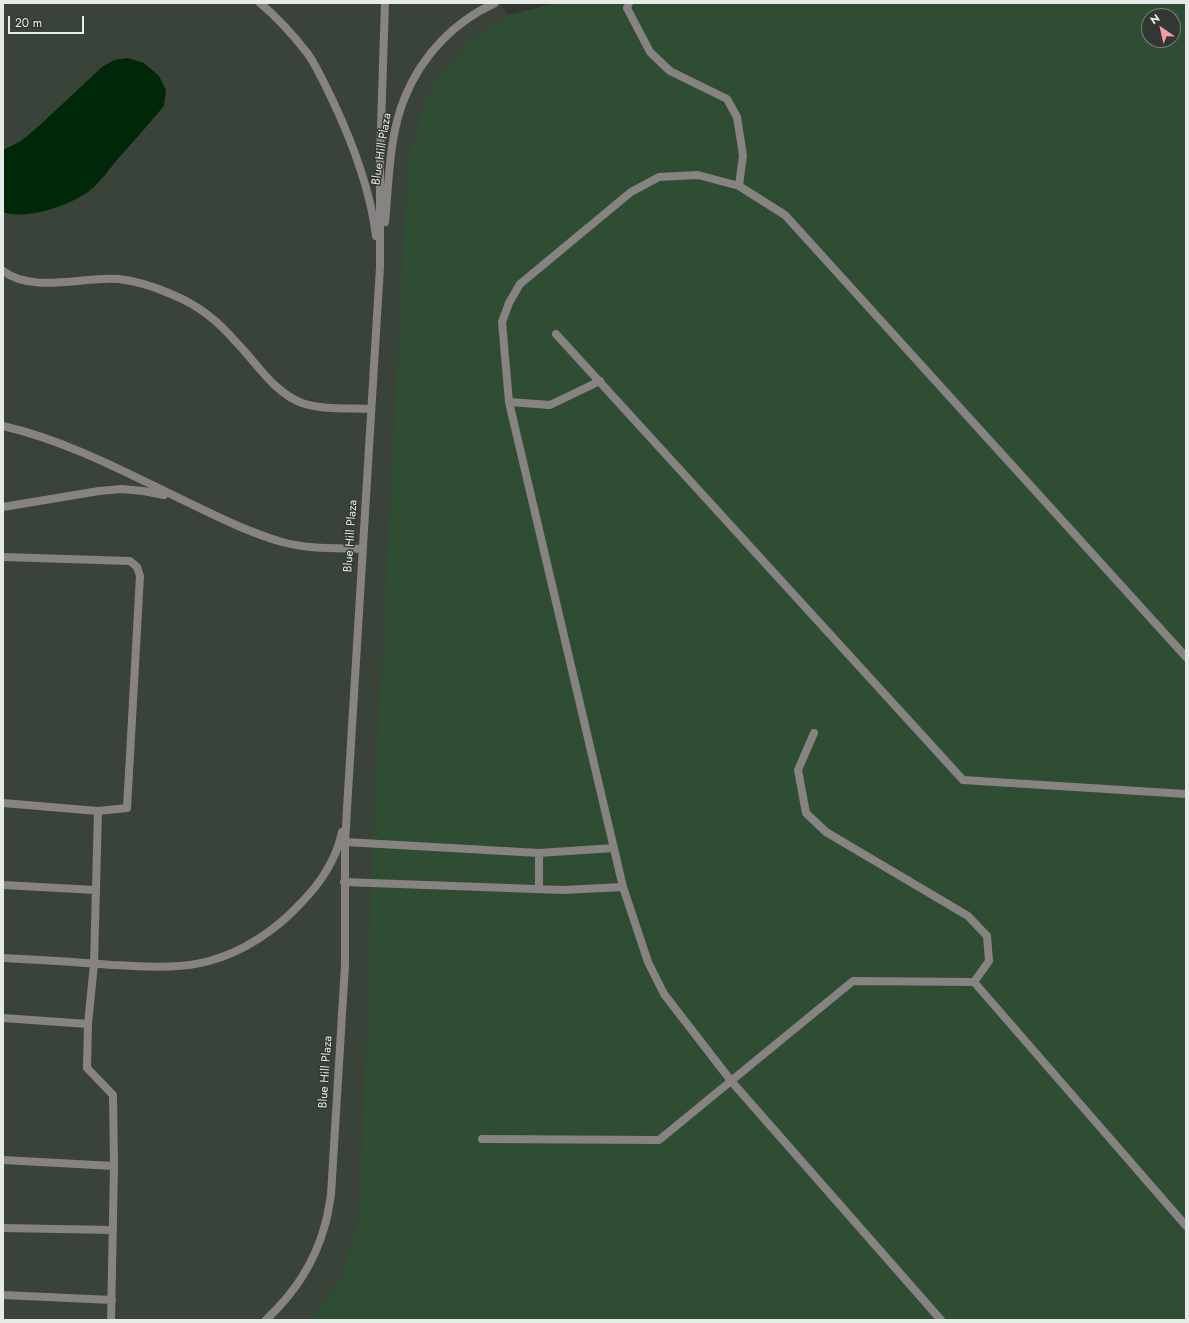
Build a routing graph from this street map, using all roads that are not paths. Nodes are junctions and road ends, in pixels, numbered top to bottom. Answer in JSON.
{"nodes":[{"id":1,"x":260,"y":3,"type":"edge"},
{"id":2,"x":385,"y":3,"type":"edge"},
{"id":3,"x":495,"y":3,"type":"edge"},
{"id":4,"x":629,"y":3,"type":"edge"},
{"id":5,"x":739,"y":186,"type":"junction"},
{"id":6,"x":380,"y":267,"type":"junction"},
{"id":7,"x":3,"y":271,"type":"edge"},
{"id":8,"x":556,"y":334,"type":"dead end"},
{"id":9,"x":600,"y":381,"type":"junction"},
{"id":10,"x":509,"y":402,"type":"junction"},
{"id":11,"x":371,"y":409,"type":"junction"},
{"id":12,"x":3,"y":426,"type":"edge"},
{"id":13,"x":190,"y":504,"type":"junction"},
{"id":14,"x":3,"y":507,"type":"edge"},
{"id":15,"x":363,"y":549,"type":"junction"},
{"id":16,"x":3,"y":557,"type":"edge"},
{"id":17,"x":1186,"y":657,"type":"edge"},
{"id":18,"x":814,"y":733,"type":"dead end"},
{"id":19,"x":1186,"y":794,"type":"edge"},
{"id":20,"x":3,"y":803,"type":"edge"},
{"id":21,"x":347,"y":807,"type":"junction"},
{"id":22,"x":98,"y":811,"type":"junction"},
{"id":23,"x":345,"y":842,"type":"junction"},
{"id":24,"x":614,"y":848,"type":"junction"},
{"id":25,"x":539,"y":853,"type":"junction"},
{"id":26,"x":344,"y":882,"type":"junction"},
{"id":27,"x":3,"y":885,"type":"edge"},
{"id":28,"x":623,"y":887,"type":"junction"},
{"id":29,"x":96,"y":890,"type":"junction"},
{"id":30,"x":539,"y":890,"type":"junction"},
{"id":31,"x":3,"y":958,"type":"edge"},
{"id":32,"x":94,"y":964,"type":"junction"},
{"id":33,"x":974,"y":982,"type":"junction"},
{"id":34,"x":3,"y":1018,"type":"edge"},
{"id":35,"x":88,"y":1024,"type":"junction"},
{"id":36,"x":732,"y":1082,"type":"junction"},
{"id":37,"x":482,"y":1139,"type":"dead end"},
{"id":38,"x":3,"y":1160,"type":"edge"},
{"id":39,"x":114,"y":1166,"type":"junction"},
{"id":40,"x":1186,"y":1226,"type":"edge"},
{"id":41,"x":3,"y":1228,"type":"edge"},
{"id":42,"x":113,"y":1230,"type":"junction"},
{"id":43,"x":3,"y":1295,"type":"edge"},
{"id":44,"x":112,"y":1300,"type":"junction"},
{"id":45,"x":111,"y":1320,"type":"edge"},
{"id":46,"x":266,"y":1320,"type":"edge"},
{"id":47,"x":941,"y":1320,"type":"edge"}],
"edges":[{"from":1,"to":6,"type":"lane","name":"Blue Hill Plaza"},
{"from":2,"to":6,"type":"lane","name":"Blue Hill Plaza"},
{"from":3,"to":6,"type":"lane","name":"Blue Hill Plaza"},
{"from":4,"to":5,"type":"lane"},
{"from":5,"to":10,"type":"lane"},
{"from":5,"to":17,"type":"lane"},
{"from":6,"to":11,"type":"lane","name":"Blue Hill Plaza"},
{"from":7,"to":11,"type":"lane"},
{"from":8,"to":9,"type":"lane"},
{"from":9,"to":10,"type":"lane"},
{"from":9,"to":19,"type":"lane"},
{"from":10,"to":24,"type":"lane"},
{"from":11,"to":15,"type":"lane","name":"Blue Hill Plaza"},
{"from":12,"to":13,"type":"lane"},
{"from":13,"to":14,"type":"lane"},
{"from":13,"to":15,"type":"lane"},
{"from":15,"to":21,"type":"lane","name":"Blue Hill Plaza"},
{"from":16,"to":22,"type":"lane"},
{"from":18,"to":33,"type":"lane"},
{"from":20,"to":22,"type":"lane"},
{"from":21,"to":23,"type":"lane","name":"Blue Hill Plaza"},
{"from":21,"to":32,"type":"lane","name":"Blue Hill Plaza"},
{"from":22,"to":29,"type":"lane"},
{"from":23,"to":25,"type":"lane"},
{"from":23,"to":26,"type":"lane","name":"Blue Hill Plaza"},
{"from":24,"to":25,"type":"lane"},
{"from":24,"to":28,"type":"lane"},
{"from":25,"to":30,"type":"lane"},
{"from":26,"to":30,"type":"lane"},
{"from":26,"to":46,"type":"lane","name":"Blue Hill Plaza"},
{"from":27,"to":29,"type":"lane"},
{"from":28,"to":30,"type":"lane"},
{"from":28,"to":36,"type":"lane"},
{"from":29,"to":32,"type":"lane"},
{"from":31,"to":32,"type":"lane","name":"Blue Hill Plaza"},
{"from":32,"to":35,"type":"lane"},
{"from":33,"to":36,"type":"lane"},
{"from":33,"to":40,"type":"lane"},
{"from":34,"to":35,"type":"lane"},
{"from":35,"to":39,"type":"lane"},
{"from":36,"to":37,"type":"lane"},
{"from":36,"to":47,"type":"lane"},
{"from":38,"to":39,"type":"lane"},
{"from":39,"to":42,"type":"lane"},
{"from":41,"to":42,"type":"lane"},
{"from":42,"to":44,"type":"lane"},
{"from":43,"to":44,"type":"lane"},
{"from":44,"to":45,"type":"lane"}]}
